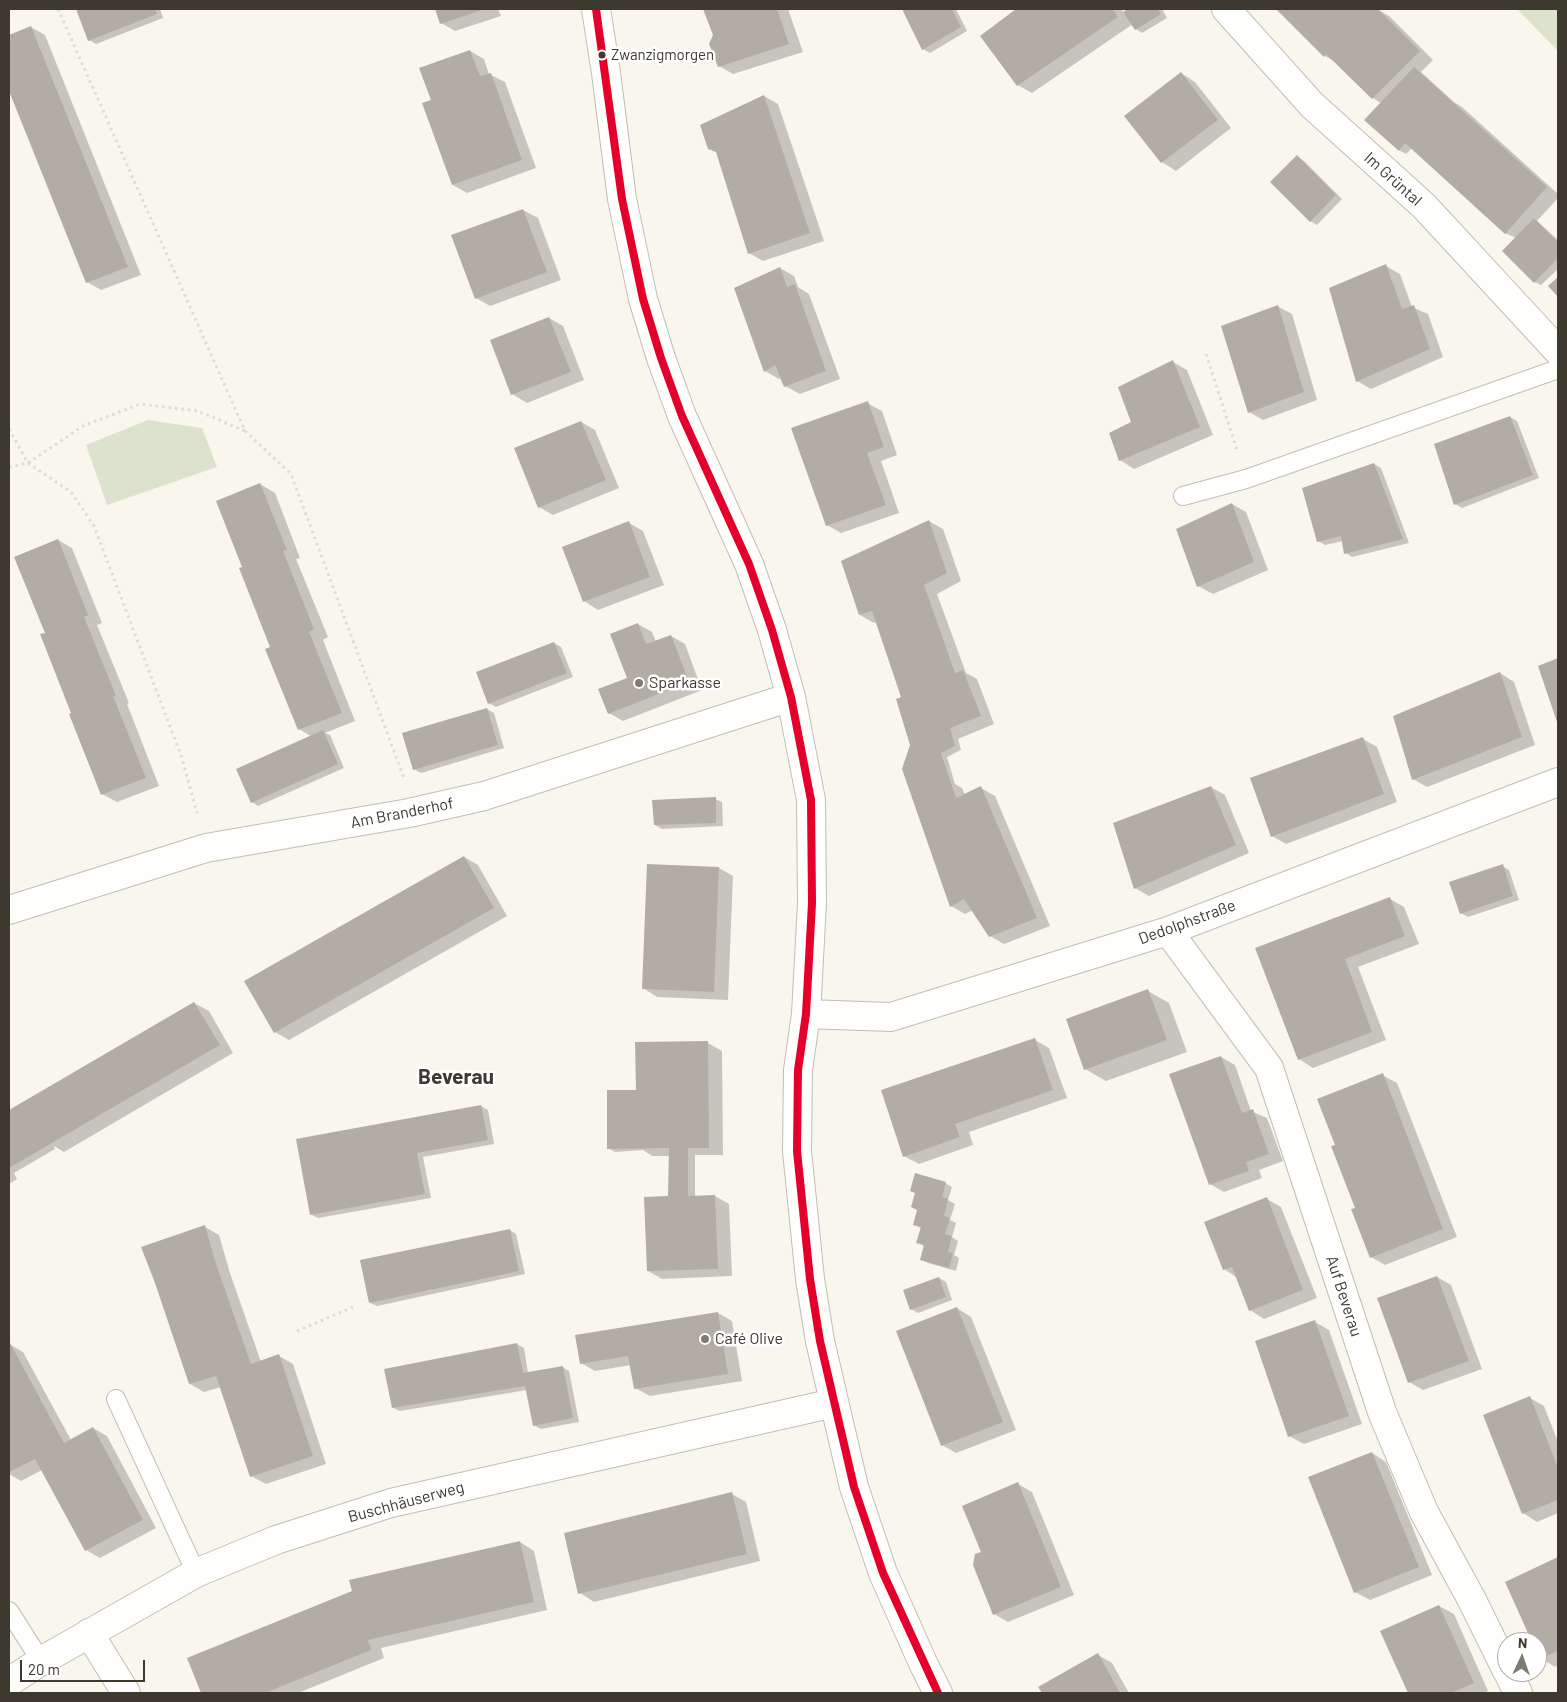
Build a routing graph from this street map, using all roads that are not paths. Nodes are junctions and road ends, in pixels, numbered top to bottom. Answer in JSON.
{"nodes":[{"id":1,"x":596,"y":9,"type":"edge"},
{"id":2,"x":1226,"y":9,"type":"edge"},
{"id":3,"x":1558,"y":351,"type":"edge"},
{"id":4,"x":1558,"y":369,"type":"edge"},
{"id":5,"x":1183,"y":496,"type":"dead end"},
{"id":6,"x":791,"y":697,"type":"junction"},
{"id":7,"x":1558,"y":782,"type":"edge"},
{"id":8,"x":9,"y":910,"type":"edge"},
{"id":9,"x":1168,"y":931,"type":"junction"},
{"id":10,"x":806,"y":1014,"type":"junction"},
{"id":11,"x":116,"y":1399,"type":"dead end"},
{"id":12,"x":834,"y":1403,"type":"junction"},
{"id":13,"x":196,"y":1573,"type":"junction"},
{"id":14,"x":9,"y":1611,"type":"edge"},
{"id":15,"x":89,"y":1633,"type":"junction"},
{"id":16,"x":1497,"y":1651,"type":"edge"},
{"id":17,"x":41,"y":1661,"type":"junction"},
{"id":18,"x":9,"y":1682,"type":"edge"},
{"id":19,"x":126,"y":1693,"type":"edge"},
{"id":20,"x":938,"y":1693,"type":"edge"}],
"edges":[{"from":1,"to":6,"type":"street"},
{"from":2,"to":3,"type":"street","name":"Im Grüntal"},
{"from":4,"to":5,"type":"lane"},
{"from":6,"to":8,"type":"street","name":"Am Branderhof"},
{"from":6,"to":10,"type":"street"},
{"from":7,"to":9,"type":"street","name":"Dedolphstraße"},
{"from":9,"to":10,"type":"street","name":"Dedolphstraße"},
{"from":9,"to":16,"type":"street","name":"Auf Beverau"},
{"from":10,"to":12,"type":"street"},
{"from":11,"to":13,"type":"lane"},
{"from":12,"to":13,"type":"street","name":"Buschhäuserweg"},
{"from":12,"to":20,"type":"street"},
{"from":13,"to":15,"type":"street","name":"Buschhäuserweg"},
{"from":14,"to":17,"type":"lane"},
{"from":15,"to":17,"type":"street","name":"Buschhäuserweg"},
{"from":15,"to":19,"type":"street"},
{"from":17,"to":18,"type":"street","name":"Buschhäuserweg"}]}
